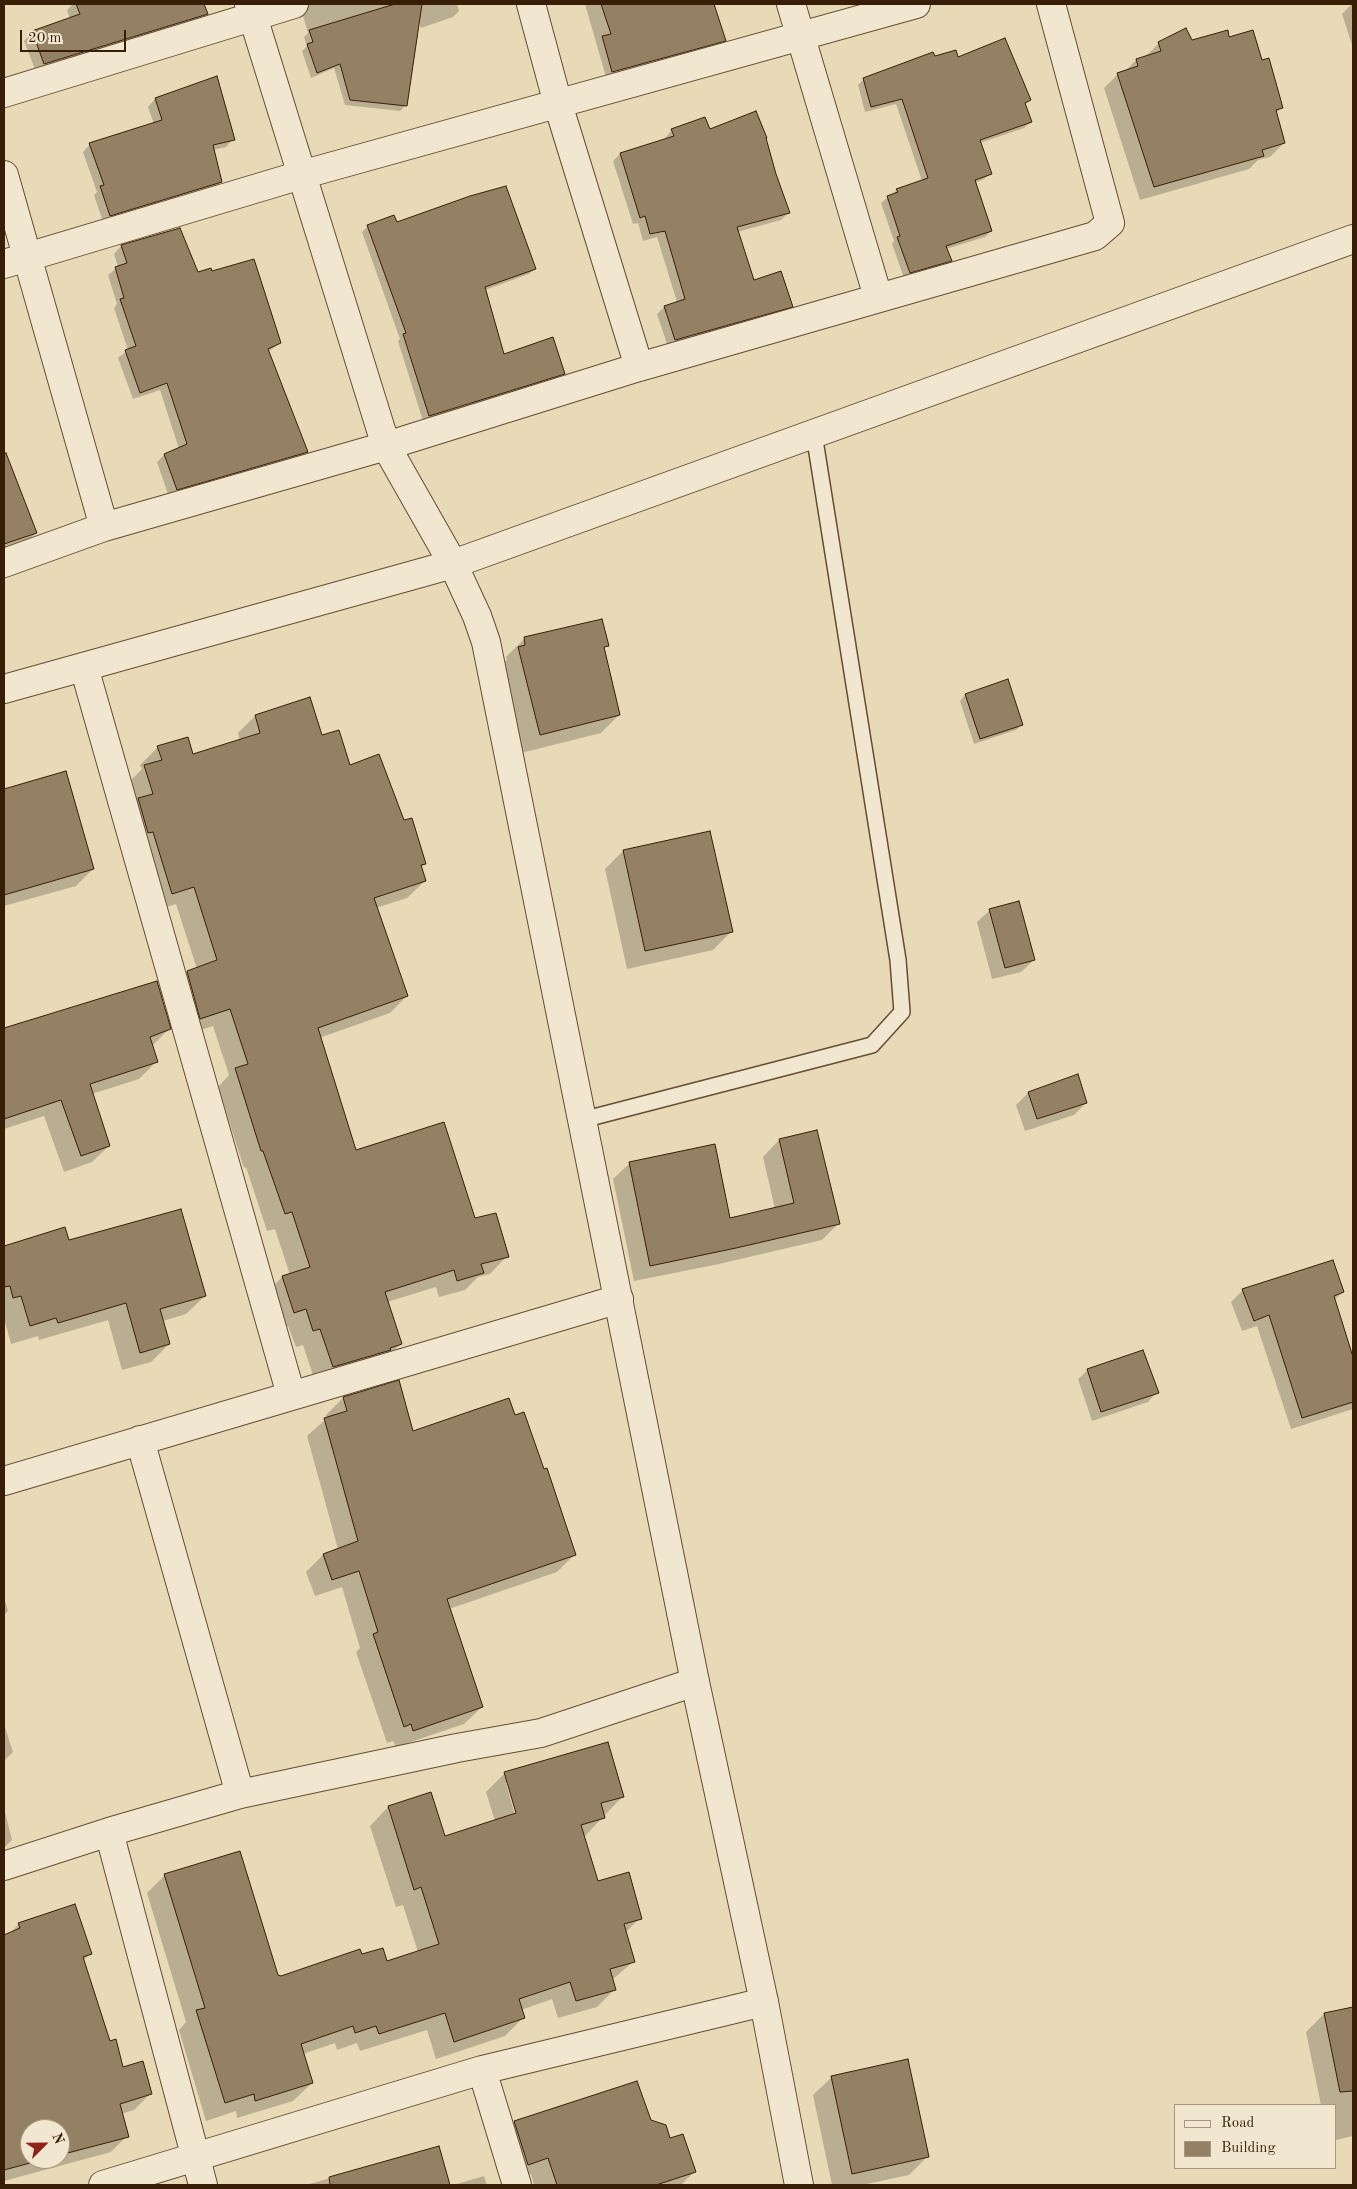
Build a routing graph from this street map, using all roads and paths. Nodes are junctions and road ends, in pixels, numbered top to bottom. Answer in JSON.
{"nodes":[{"id":1,"x":294,"y":4,"type":"edge"},
{"id":2,"x":531,"y":4,"type":"edge"},
{"id":3,"x":791,"y":4,"type":"edge"},
{"id":4,"x":916,"y":4,"type":"edge"},
{"id":5,"x":1050,"y":4,"type":"edge"},
{"id":6,"x":250,"y":10,"type":"edge"},
{"id":7,"x":800,"y":35,"type":"junction"},
{"id":8,"x":4,"y":93,"type":"edge"},
{"id":9,"x":558,"y":104,"type":"junction"},
{"id":10,"x":4,"y":175,"type":"edge"},
{"id":11,"x":301,"y":175,"type":"junction"},
{"id":12,"x":1353,"y":239,"type":"edge"},
{"id":13,"x":15,"y":260,"type":"edge"},
{"id":14,"x":878,"y":297,"type":"junction"},
{"id":15,"x":639,"y":368,"type":"junction"},
{"id":16,"x":814,"y":434,"type":"junction"},
{"id":17,"x":386,"y":446,"type":"junction"},
{"id":18,"x":104,"y":527,"type":"junction"},
{"id":19,"x":4,"y":563,"type":"edge"},
{"id":20,"x":453,"y":564,"type":"junction"},
{"id":21,"x":84,"y":667,"type":"junction"},
{"id":22,"x":4,"y":689,"type":"edge"},
{"id":23,"x":582,"y":1120,"type":"junction"},
{"id":24,"x":618,"y":1299,"type":"junction"},
{"id":25,"x":291,"y":1395,"type":"junction"},
{"id":26,"x":140,"y":1440,"type":"junction"},
{"id":27,"x":5,"y":1474,"type":"edge"},
{"id":28,"x":695,"y":1682,"type":"junction"},
{"id":29,"x":240,"y":1794,"type":"junction"},
{"id":30,"x":108,"y":1832,"type":"junction"},
{"id":31,"x":4,"y":1866,"type":"edge"},
{"id":32,"x":764,"y":2002,"type":"junction"},
{"id":33,"x":482,"y":2070,"type":"junction"},
{"id":34,"x":194,"y":2158,"type":"junction"},
{"id":35,"x":103,"y":2185,"type":"edge"},
{"id":36,"x":202,"y":2185,"type":"edge"},
{"id":37,"x":517,"y":2185,"type":"edge"},
{"id":38,"x":799,"y":2185,"type":"edge"}],
"edges":[{"from":1,"to":6,"type":"street"},
{"from":2,"to":9,"type":"street"},
{"from":3,"to":7,"type":"street"},
{"from":4,"to":7,"type":"street"},
{"from":5,"to":14,"type":"street"},
{"from":6,"to":8,"type":"street"},
{"from":6,"to":11,"type":"street"},
{"from":7,"to":9,"type":"street"},
{"from":7,"to":14,"type":"street"},
{"from":9,"to":11,"type":"street"},
{"from":9,"to":15,"type":"street"},
{"from":10,"to":13,"type":"street"},
{"from":11,"to":13,"type":"street"},
{"from":11,"to":17,"type":"street"},
{"from":12,"to":16,"type":"street"},
{"from":13,"to":18,"type":"street"},
{"from":14,"to":15,"type":"street"},
{"from":15,"to":17,"type":"street"},
{"from":16,"to":20,"type":"street"},
{"from":16,"to":23,"type":"lane"},
{"from":17,"to":18,"type":"street"},
{"from":17,"to":20,"type":"street"},
{"from":18,"to":19,"type":"street"},
{"from":20,"to":21,"type":"street"},
{"from":20,"to":23,"type":"street"},
{"from":21,"to":22,"type":"street"},
{"from":21,"to":25,"type":"street"},
{"from":23,"to":24,"type":"street"},
{"from":24,"to":25,"type":"street"},
{"from":24,"to":28,"type":"street"},
{"from":25,"to":26,"type":"street"},
{"from":26,"to":27,"type":"street"},
{"from":26,"to":29,"type":"street"},
{"from":28,"to":29,"type":"street"},
{"from":28,"to":32,"type":"street"},
{"from":29,"to":30,"type":"street"},
{"from":30,"to":31,"type":"street"},
{"from":30,"to":34,"type":"street"},
{"from":32,"to":33,"type":"street"},
{"from":32,"to":38,"type":"street"},
{"from":33,"to":34,"type":"street"},
{"from":33,"to":37,"type":"street"},
{"from":34,"to":35,"type":"street"},
{"from":34,"to":36,"type":"street"}]}
